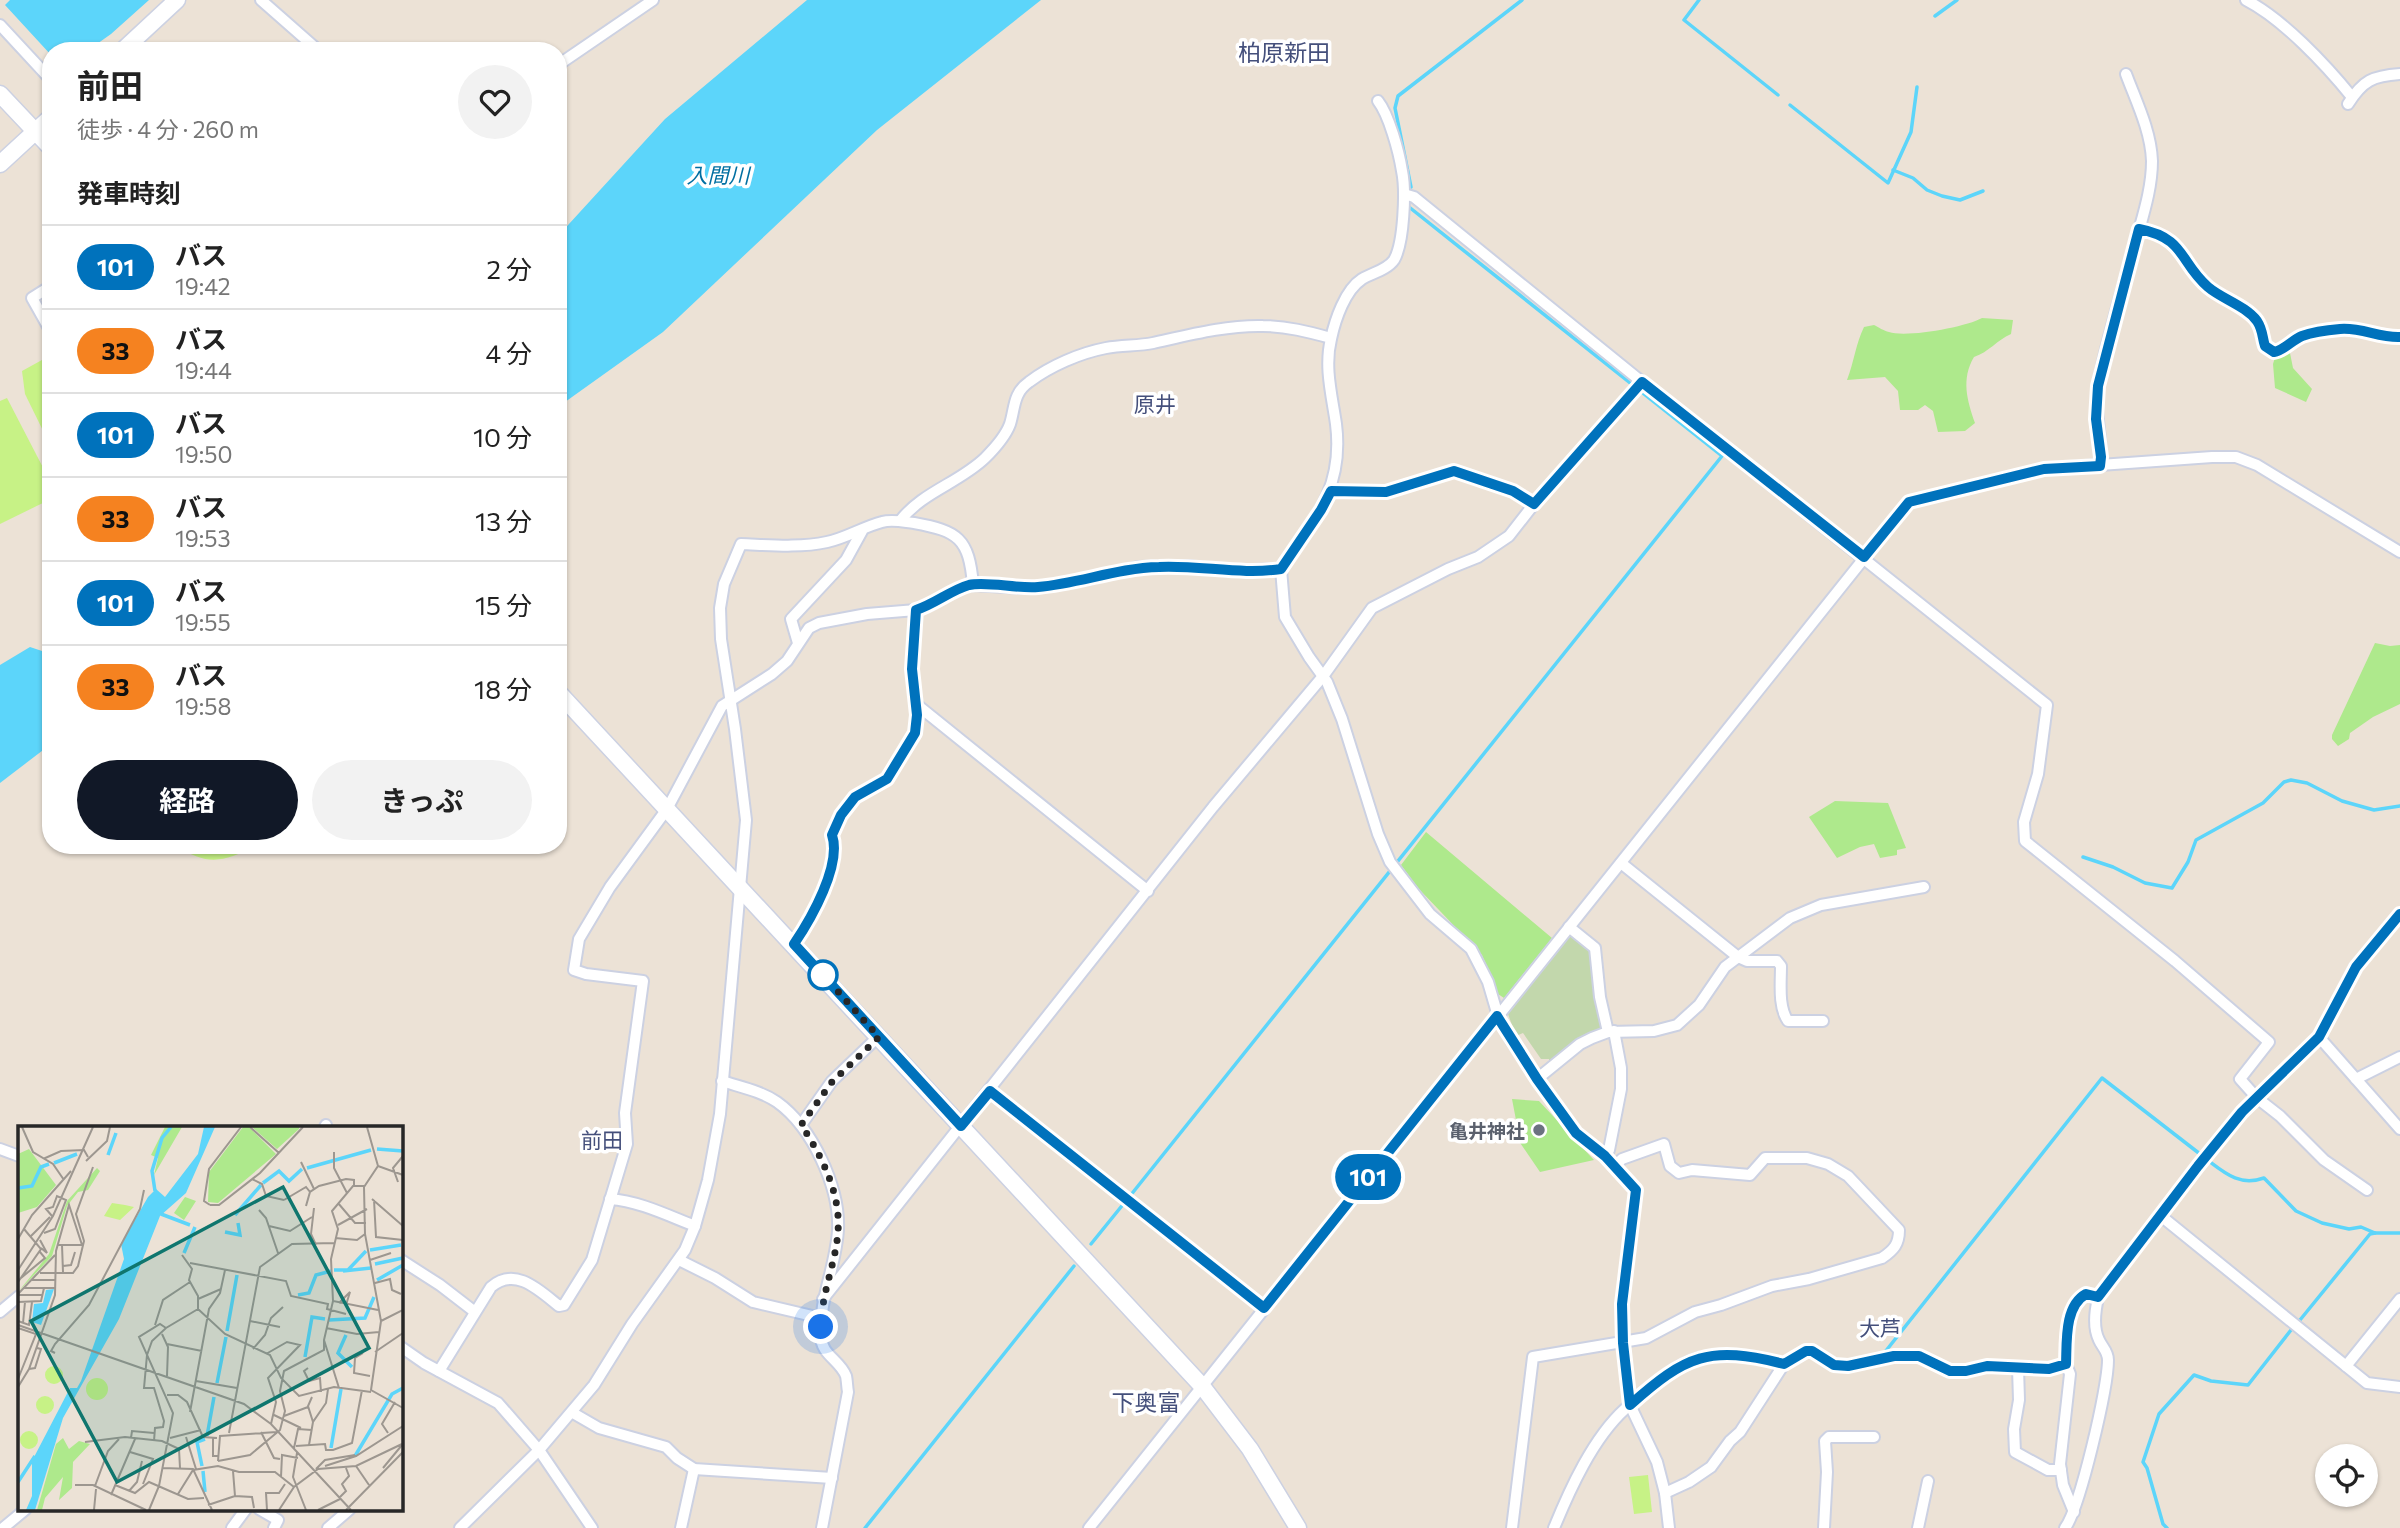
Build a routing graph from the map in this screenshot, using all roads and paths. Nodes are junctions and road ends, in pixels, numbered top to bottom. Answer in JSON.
{"nodes":[{"id":1,"x":177,"y":0,"type":"edge"},
{"id":2,"x":261,"y":0,"type":"edge"},
{"id":3,"x":653,"y":0,"type":"edge"},
{"id":4,"x":2246,"y":0,"type":"edge"},
{"id":5,"x":0,"y":25,"type":"edge"},
{"id":6,"x":132,"y":42,"type":"edge"},
{"id":7,"x":309,"y":42,"type":"edge"},
{"id":8,"x":567,"y":59,"type":"edge"},
{"id":9,"x":42,"y":70,"type":"edge"},
{"id":10,"x":2126,"y":74,"type":"dead end"},
{"id":11,"x":2400,"y":74,"type":"edge"},
{"id":12,"x":0,"y":94,"type":"edge"},
{"id":13,"x":1378,"y":101,"type":"dead end"},
{"id":14,"x":42,"y":125,"type":"edge"},
{"id":15,"x":35,"y":132,"type":"junction"},
{"id":16,"x":42,"y":139,"type":"edge"},
{"id":17,"x":0,"y":164,"type":"edge"},
{"id":18,"x":1404,"y":194,"type":"junction"},
{"id":19,"x":2139,"y":229,"type":"junction"},
{"id":20,"x":42,"y":292,"type":"edge"},
{"id":21,"x":42,"y":316,"type":"edge"},
{"id":22,"x":2400,"y":337,"type":"edge"},
{"id":23,"x":1331,"y":338,"type":"junction"},
{"id":24,"x":1638,"y":386,"type":"junction"},
{"id":25,"x":2100,"y":466,"type":"junction"},
{"id":26,"x":1331,"y":491,"type":"junction"},
{"id":27,"x":1534,"y":504,"type":"junction"},
{"id":28,"x":900,"y":521,"type":"junction"},
{"id":29,"x":862,"y":531,"type":"junction"},
{"id":30,"x":2400,"y":552,"type":"edge"},
{"id":31,"x":1864,"y":557,"type":"junction"},
{"id":32,"x":1281,"y":569,"type":"junction"},
{"id":33,"x":973,"y":584,"type":"junction"},
{"id":34,"x":916,"y":610,"type":"junction"},
{"id":35,"x":798,"y":643,"type":"junction"},
{"id":36,"x":1324,"y":675,"type":"junction"},
{"id":37,"x":730,"y":699,"type":"junction"},
{"id":38,"x":567,"y":702,"type":"edge"},
{"id":39,"x":916,"y":704,"type":"junction"},
{"id":40,"x":662,"y":804,"type":"junction"},
{"id":41,"x":1621,"y":863,"type":"junction"},
{"id":42,"x":739,"y":887,"type":"junction"},
{"id":43,"x":1924,"y":887,"type":"dead end"},
{"id":44,"x":1148,"y":891,"type":"junction"},
{"id":45,"x":2400,"y":914,"type":"edge"},
{"id":46,"x":1569,"y":927,"type":"junction"},
{"id":47,"x":794,"y":944,"type":"junction"},
{"id":48,"x":1738,"y":957,"type":"junction"},
{"id":49,"x":1497,"y":1016,"type":"junction"},
{"id":50,"x":1823,"y":1021,"type":"dead end"},
{"id":51,"x":1611,"y":1032,"type":"junction"},
{"id":52,"x":879,"y":1037,"type":"junction"},
{"id":53,"x":2319,"y":1037,"type":"junction"},
{"id":54,"x":2400,"y":1057,"type":"edge"},
{"id":55,"x":1537,"y":1079,"type":"junction"},
{"id":56,"x":2356,"y":1079,"type":"junction"},
{"id":57,"x":722,"y":1081,"type":"junction"},
{"id":58,"x":990,"y":1091,"type":"junction"},
{"id":59,"x":2257,"y":1098,"type":"junction"},
{"id":60,"x":801,"y":1125,"type":"junction"},
{"id":61,"x":2399,"y":1125,"type":"edge"},
{"id":62,"x":961,"y":1126,"type":"junction"},
{"id":63,"x":0,"y":1149,"type":"edge"},
{"id":64,"x":18,"y":1156,"type":"edge"},
{"id":65,"x":1605,"y":1156,"type":"junction"},
{"id":66,"x":1615,"y":1166,"type":"junction"},
{"id":67,"x":2367,"y":1190,"type":"dead end"},
{"id":68,"x":610,"y":1199,"type":"junction"},
{"id":69,"x":2161,"y":1216,"type":"junction"},
{"id":70,"x":695,"y":1226,"type":"junction"},
{"id":71,"x":679,"y":1260,"type":"junction"},
{"id":72,"x":402,"y":1261,"type":"edge"},
{"id":73,"x":18,"y":1297,"type":"edge"},
{"id":74,"x":2098,"y":1297,"type":"junction"},
{"id":75,"x":823,"y":1299,"type":"junction"},
{"id":76,"x":2400,"y":1299,"type":"edge"},
{"id":77,"x":1264,"y":1308,"type":"junction"},
{"id":78,"x":0,"y":1312,"type":"edge"},
{"id":79,"x":475,"y":1312,"type":"junction"},
{"id":80,"x":821,"y":1318,"type":"junction"},
{"id":81,"x":1623,"y":1343,"type":"junction"},
{"id":82,"x":402,"y":1348,"type":"edge"},
{"id":83,"x":1784,"y":1364,"type":"junction"},
{"id":84,"x":2066,"y":1364,"type":"junction"},
{"id":85,"x":2346,"y":1366,"type":"junction"},
{"id":86,"x":2018,"y":1368,"type":"junction"},
{"id":87,"x":439,"y":1371,"type":"junction"},
{"id":88,"x":1202,"y":1387,"type":"junction"},
{"id":89,"x":2400,"y":1387,"type":"edge"},
{"id":90,"x":1630,"y":1405,"type":"junction"},
{"id":91,"x":573,"y":1413,"type":"junction"},
{"id":92,"x":1874,"y":1437,"type":"dead end"},
{"id":93,"x":539,"y":1450,"type":"junction"},
{"id":94,"x":694,"y":1469,"type":"junction"},
{"id":95,"x":2061,"y":1470,"type":"junction"},
{"id":96,"x":832,"y":1478,"type":"junction"},
{"id":97,"x":1928,"y":1481,"type":"dead end"},
{"id":98,"x":1665,"y":1493,"type":"junction"},
{"id":99,"x":25,"y":1510,"type":"edge"},
{"id":100,"x":245,"y":1510,"type":"edge"},
{"id":101,"x":261,"y":1510,"type":"edge"},
{"id":102,"x":349,"y":1510,"type":"edge"},
{"id":103,"x":2074,"y":1512,"type":"junction"},
{"id":104,"x":3,"y":1528,"type":"edge"},
{"id":105,"x":232,"y":1528,"type":"edge"},
{"id":106,"x":274,"y":1528,"type":"edge"},
{"id":107,"x":328,"y":1528,"type":"edge"},
{"id":108,"x":460,"y":1528,"type":"edge"},
{"id":109,"x":595,"y":1528,"type":"edge"},
{"id":110,"x":681,"y":1528,"type":"edge"},
{"id":111,"x":821,"y":1528,"type":"edge"},
{"id":112,"x":1089,"y":1528,"type":"edge"},
{"id":113,"x":1298,"y":1528,"type":"edge"},
{"id":114,"x":1512,"y":1528,"type":"edge"},
{"id":115,"x":1555,"y":1528,"type":"edge"},
{"id":116,"x":1669,"y":1528,"type":"edge"},
{"id":117,"x":1824,"y":1528,"type":"edge"},
{"id":118,"x":1918,"y":1528,"type":"edge"},
{"id":119,"x":2065,"y":1528,"type":"edge"}],
"edges":[{"from":1,"to":6,"type":"street"},
{"from":2,"to":7,"type":"street"},
{"from":3,"to":8,"type":"street"},
{"from":4,"to":11,"type":"street"},
{"from":5,"to":9,"type":"street"},
{"from":10,"to":19,"type":"street"},
{"from":12,"to":15,"type":"street"},
{"from":13,"to":18,"type":"street"},
{"from":14,"to":15,"type":"street"},
{"from":15,"to":16,"type":"street"},
{"from":15,"to":17,"type":"street"},
{"from":18,"to":23,"type":"street"},
{"from":18,"to":24,"type":"street"},
{"from":19,"to":22,"type":"street"},
{"from":19,"to":25,"type":"street"},
{"from":20,"to":21,"type":"street"},
{"from":23,"to":26,"type":"street"},
{"from":23,"to":28,"type":"street"},
{"from":24,"to":27,"type":"street"},
{"from":24,"to":31,"type":"street"},
{"from":25,"to":30,"type":"street"},
{"from":25,"to":31,"type":"street"},
{"from":26,"to":27,"type":"street"},
{"from":26,"to":32,"type":"street"},
{"from":27,"to":36,"type":"street"},
{"from":28,"to":29,"type":"street"},
{"from":28,"to":33,"type":"street"},
{"from":29,"to":35,"type":"street"},
{"from":29,"to":37,"type":"street"},
{"from":31,"to":41,"type":"street"},
{"from":31,"to":59,"type":"street"},
{"from":32,"to":33,"type":"street"},
{"from":32,"to":36,"type":"street"},
{"from":33,"to":34,"type":"street"},
{"from":34,"to":35,"type":"street"},
{"from":34,"to":39,"type":"street"},
{"from":35,"to":37,"type":"street"},
{"from":36,"to":44,"type":"street"},
{"from":36,"to":49,"type":"street"},
{"from":37,"to":40,"type":"street"},
{"from":37,"to":42,"type":"street"},
{"from":38,"to":40,"type":"street"},
{"from":39,"to":44,"type":"street"},
{"from":39,"to":47,"type":"street"},
{"from":40,"to":42,"type":"street"},
{"from":40,"to":68,"type":"street"},
{"from":41,"to":46,"type":"street"},
{"from":41,"to":48,"type":"street"},
{"from":42,"to":47,"type":"street"},
{"from":42,"to":57,"type":"street"},
{"from":43,"to":48,"type":"street"},
{"from":44,"to":58,"type":"street"},
{"from":45,"to":53,"type":"street"},
{"from":46,"to":49,"type":"street"},
{"from":46,"to":51,"type":"street"},
{"from":47,"to":52,"type":"street"},
{"from":48,"to":50,"type":"street"},
{"from":48,"to":51,"type":"street"},
{"from":49,"to":55,"type":"street"},
{"from":49,"to":77,"type":"street"},
{"from":51,"to":55,"type":"street"},
{"from":51,"to":65,"type":"street"},
{"from":52,"to":60,"type":"street"},
{"from":52,"to":62,"type":"street"},
{"from":53,"to":56,"type":"street"},
{"from":53,"to":59,"type":"street"},
{"from":54,"to":56,"type":"street"},
{"from":55,"to":65,"type":"street"},
{"from":56,"to":61,"type":"street"},
{"from":57,"to":60,"type":"street"},
{"from":57,"to":70,"type":"street"},
{"from":58,"to":62,"type":"street"},
{"from":58,"to":77,"type":"street"},
{"from":59,"to":67,"type":"street"},
{"from":59,"to":69,"type":"street"},
{"from":60,"to":75,"type":"street"},
{"from":62,"to":75,"type":"street"},
{"from":62,"to":88,"type":"street"},
{"from":63,"to":64,"type":"street"},
{"from":65,"to":66,"type":"street"},
{"from":66,"to":81,"type":"street"},
{"from":66,"to":81,"type":"street"},
{"from":68,"to":70,"type":"street"},
{"from":68,"to":79,"type":"street"},
{"from":69,"to":74,"type":"street"},
{"from":69,"to":85,"type":"street"},
{"from":70,"to":71,"type":"street"},
{"from":71,"to":80,"type":"street"},
{"from":71,"to":91,"type":"street"},
{"from":72,"to":79,"type":"street"},
{"from":73,"to":78,"type":"street"},
{"from":74,"to":84,"type":"street"},
{"from":74,"to":103,"type":"street"},
{"from":75,"to":80,"type":"street"},
{"from":76,"to":85,"type":"street"},
{"from":77,"to":88,"type":"street"},
{"from":79,"to":87,"type":"street"},
{"from":80,"to":96,"type":"street"},
{"from":81,"to":90,"type":"street"},
{"from":81,"to":114,"type":"street"},
{"from":82,"to":87,"type":"street"},
{"from":83,"to":86,"type":"street"},
{"from":83,"to":90,"type":"street"},
{"from":83,"to":98,"type":"street"},
{"from":84,"to":86,"type":"street"},
{"from":84,"to":95,"type":"street"},
{"from":85,"to":89,"type":"street"},
{"from":86,"to":95,"type":"street"},
{"from":87,"to":93,"type":"street"},
{"from":88,"to":112,"type":"street"},
{"from":88,"to":113,"type":"street"},
{"from":90,"to":98,"type":"street"},
{"from":90,"to":115,"type":"street"},
{"from":91,"to":93,"type":"street"},
{"from":91,"to":94,"type":"street"},
{"from":92,"to":117,"type":"street"},
{"from":93,"to":108,"type":"street"},
{"from":93,"to":109,"type":"street"},
{"from":94,"to":96,"type":"street"},
{"from":94,"to":110,"type":"street"},
{"from":95,"to":103,"type":"street"},
{"from":96,"to":111,"type":"street"},
{"from":97,"to":118,"type":"street"},
{"from":98,"to":116,"type":"street"},
{"from":99,"to":104,"type":"street"},
{"from":100,"to":105,"type":"street"},
{"from":101,"to":106,"type":"street"},
{"from":102,"to":107,"type":"street"},
{"from":103,"to":119,"type":"street"}]}
